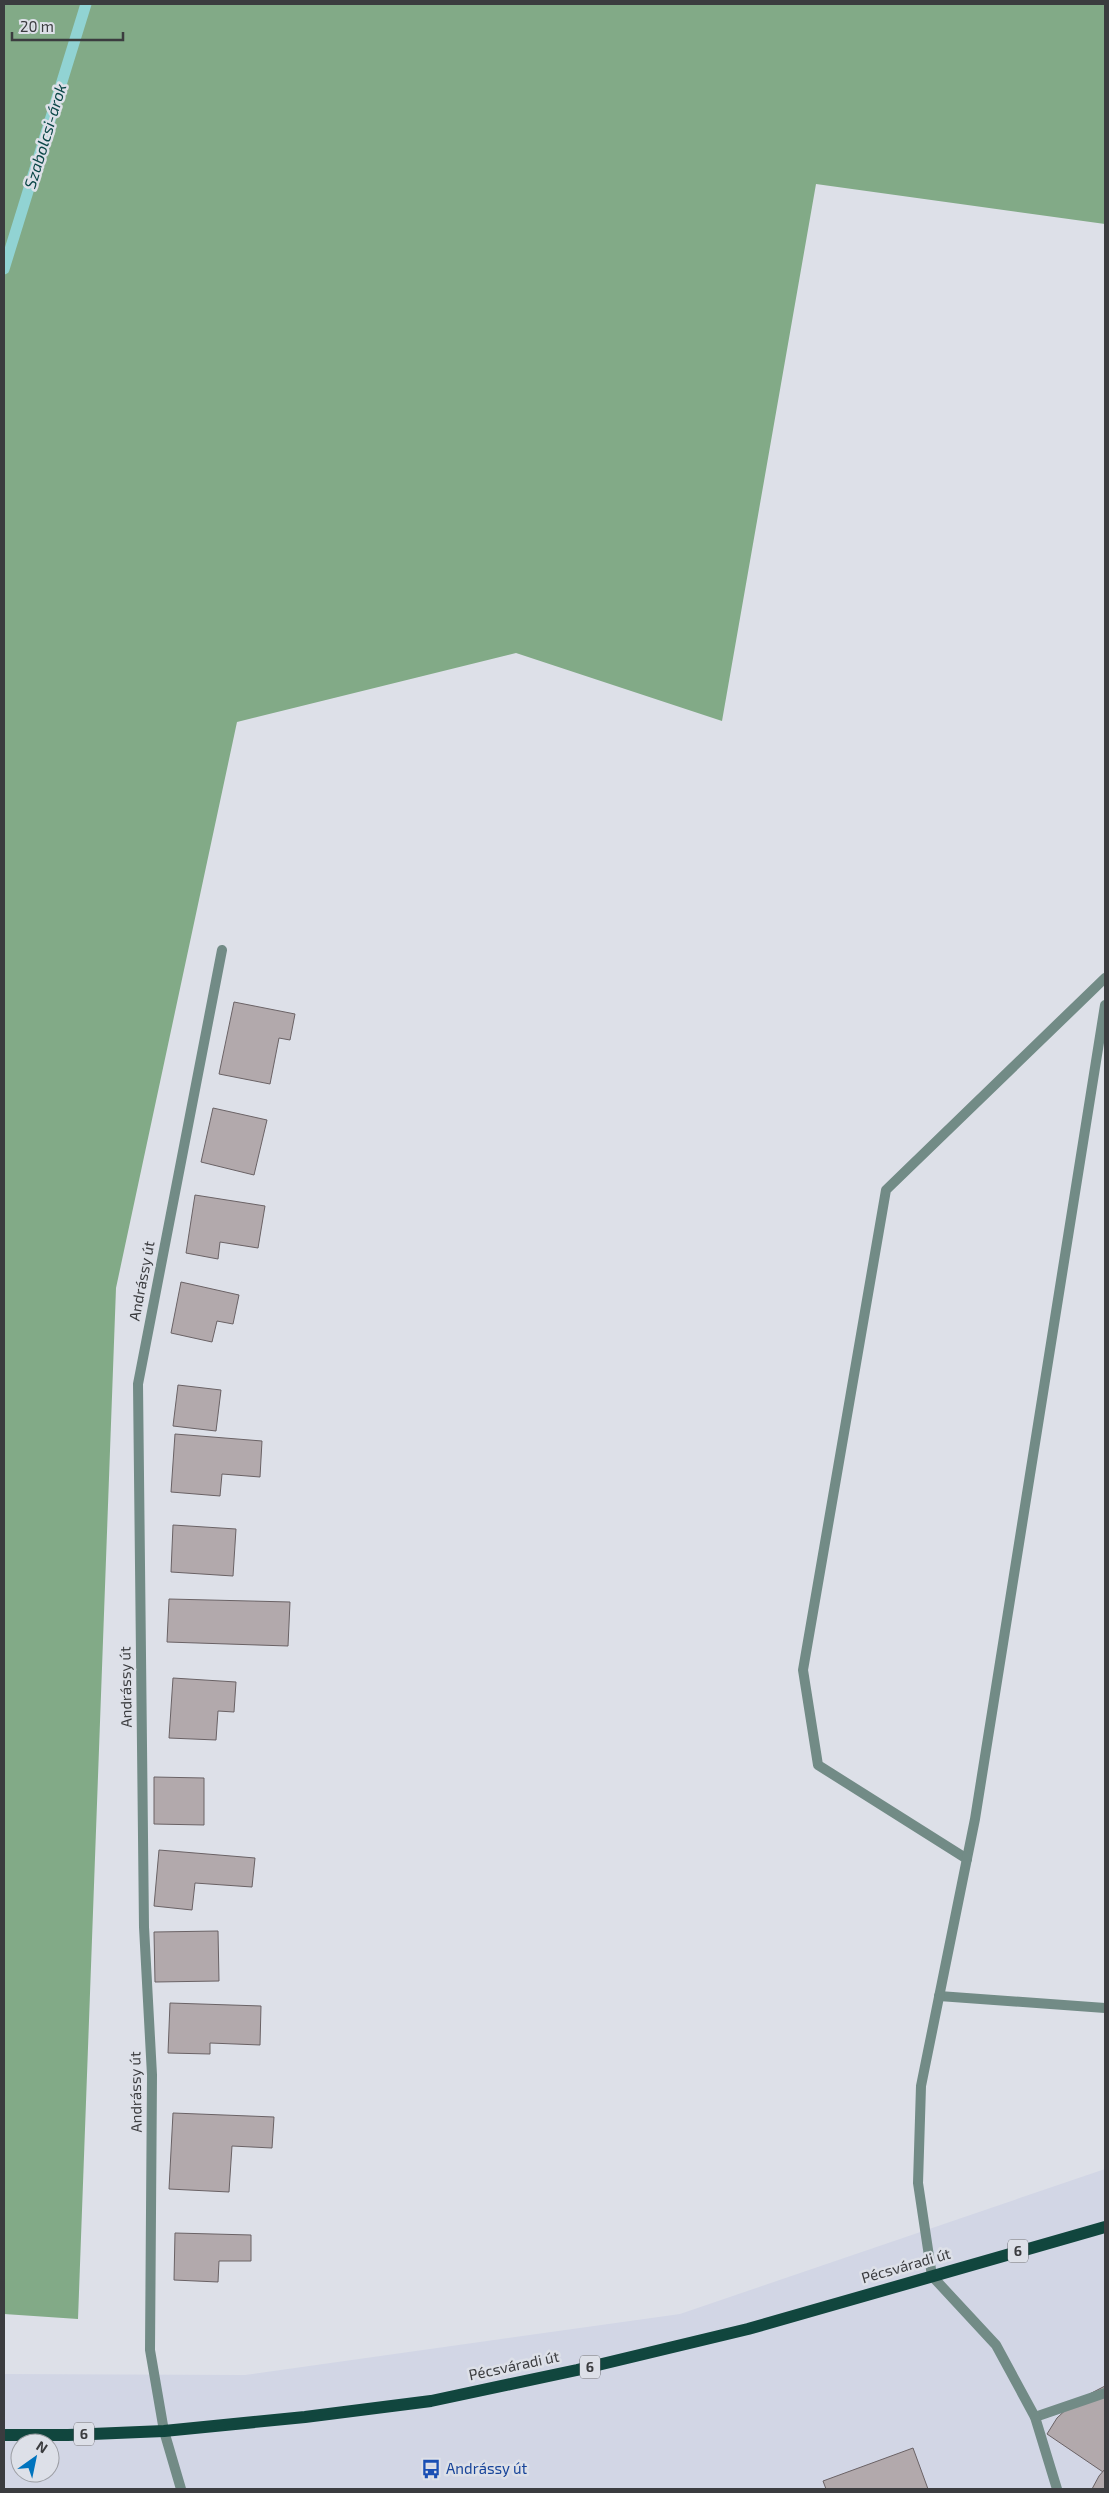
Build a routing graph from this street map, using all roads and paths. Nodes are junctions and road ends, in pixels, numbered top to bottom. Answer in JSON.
{"nodes":[{"id":1,"x":222,"y":950,"type":"dead end"},
{"id":2,"x":1105,"y":978,"type":"edge"},
{"id":3,"x":1105,"y":1005,"type":"edge"},
{"id":4,"x":967,"y":1858,"type":"junction"},
{"id":5,"x":939,"y":1996,"type":"junction"},
{"id":6,"x":1105,"y":2008,"type":"edge"},
{"id":7,"x":1105,"y":2226,"type":"edge"},
{"id":8,"x":932,"y":2276,"type":"junction"},
{"id":9,"x":1105,"y":2393,"type":"edge"},
{"id":10,"x":1035,"y":2417,"type":"junction"},
{"id":11,"x":164,"y":2431,"type":"junction"},
{"id":12,"x":4,"y":2434,"type":"edge"},
{"id":13,"x":181,"y":2489,"type":"edge"},
{"id":14,"x":1057,"y":2489,"type":"edge"}],
"edges":[{"from":1,"to":11,"type":"street","name":"Andrássy út"},
{"from":2,"to":4,"type":"street"},
{"from":3,"to":4,"type":"street"},
{"from":4,"to":5,"type":"street"},
{"from":5,"to":6,"type":"street"},
{"from":5,"to":8,"type":"street"},
{"from":7,"to":8,"type":"main road","name":"Pécsváradi út","number":"6"},
{"from":8,"to":10,"type":"street"},
{"from":8,"to":11,"type":"main road","name":"Pécsváradi út","number":"6"},
{"from":9,"to":10,"type":"street"},
{"from":10,"to":14,"type":"street"},
{"from":11,"to":12,"type":"main road","name":"Pécsváradi út","number":"6"},
{"from":11,"to":13,"type":"street","name":"Andrássy út"}]}
